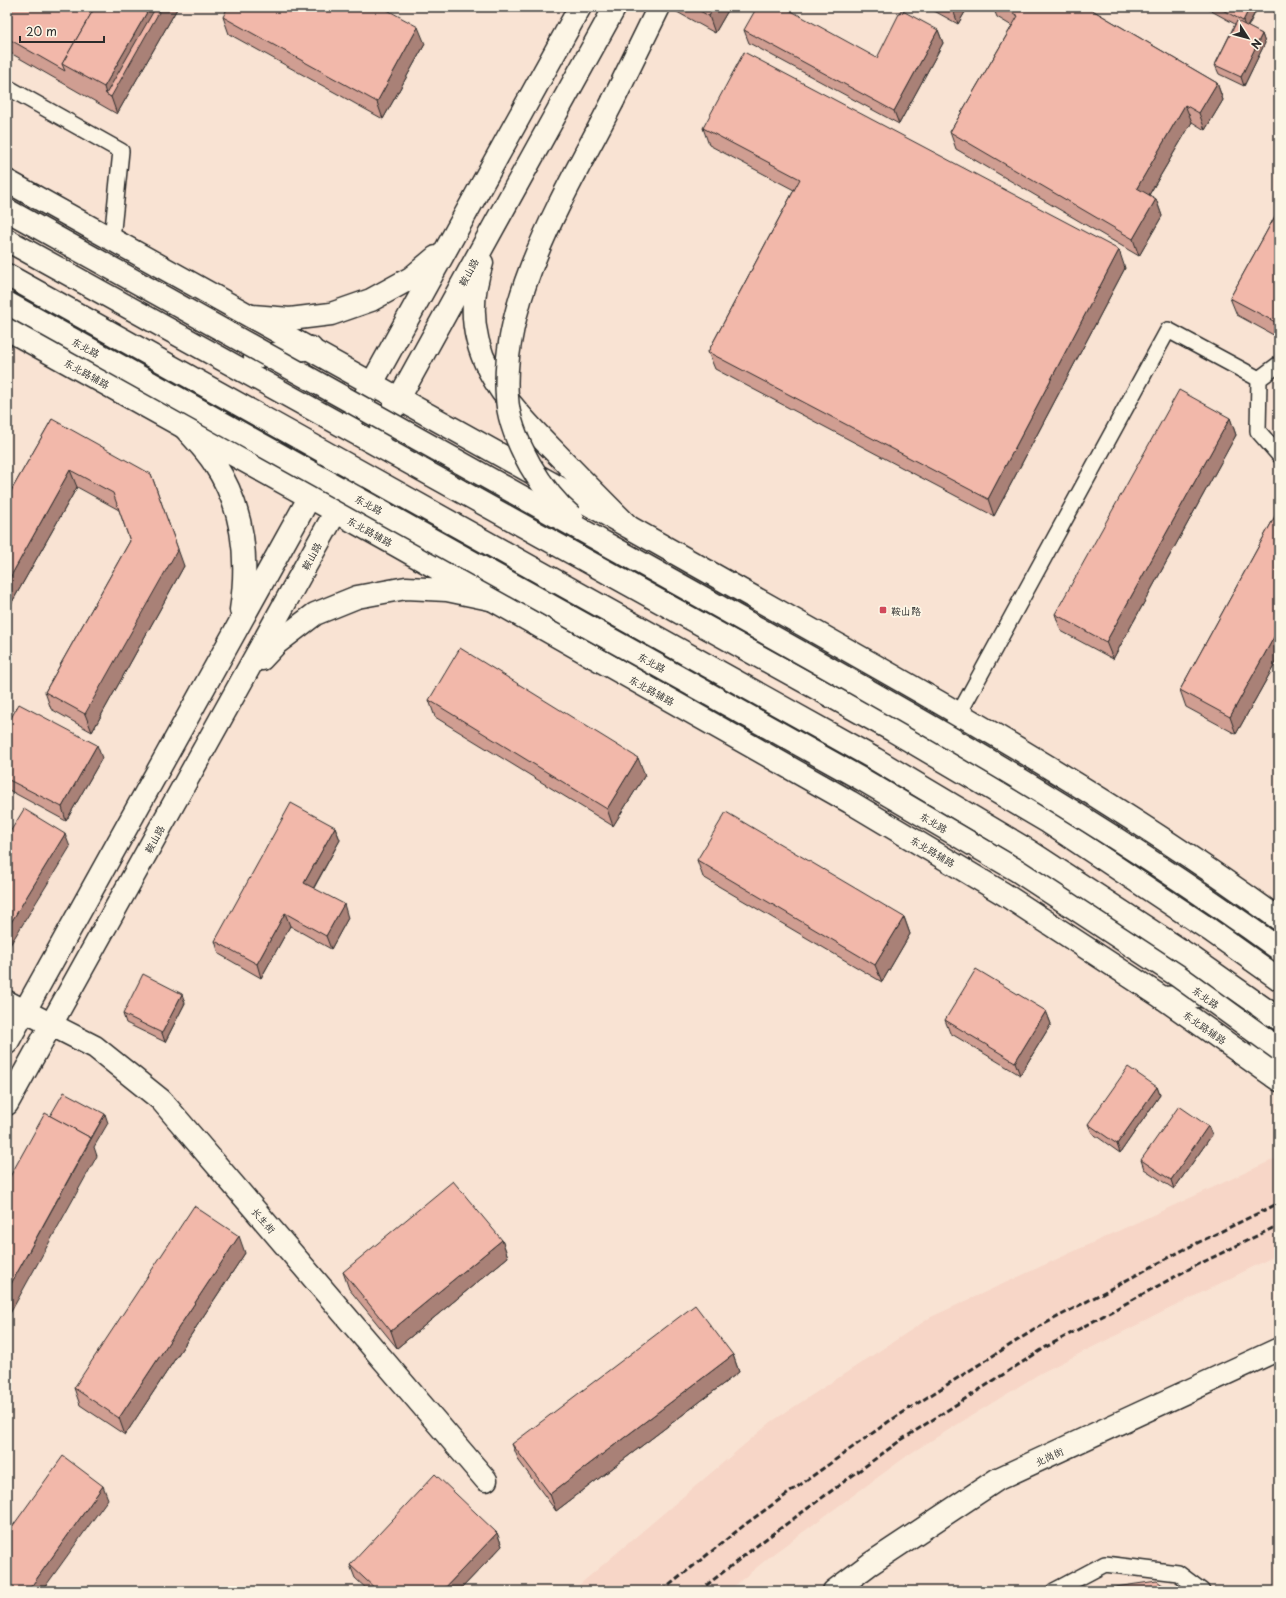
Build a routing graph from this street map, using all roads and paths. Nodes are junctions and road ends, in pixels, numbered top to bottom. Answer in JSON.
{"nodes":[{"id":1,"x":580,"y":7,"type":"edge"},
{"id":2,"x":616,"y":7,"type":"edge"},
{"id":3,"x":659,"y":7,"type":"edge"},
{"id":4,"x":7,"y":87,"type":"edge"},
{"id":5,"x":7,"y":181,"type":"edge"},
{"id":6,"x":7,"y":210,"type":"edge"},
{"id":7,"x":495,"y":224,"type":"junction"},
{"id":8,"x":112,"y":239,"type":"junction"},
{"id":9,"x":7,"y":240,"type":"edge"},
{"id":10,"x":447,"y":247,"type":"junction"},
{"id":11,"x":7,"y":275,"type":"edge"},
{"id":12,"x":7,"y":303,"type":"edge"},
{"id":13,"x":252,"y":316,"type":"junction"},
{"id":14,"x":7,"y":329,"type":"edge"},
{"id":15,"x":175,"y":333,"type":"junction"},
{"id":16,"x":310,"y":348,"type":"junction"},
{"id":17,"x":160,"y":360,"type":"junction"},
{"id":18,"x":224,"y":361,"type":"junction"},
{"id":19,"x":1279,"y":364,"type":"edge"},
{"id":20,"x":1259,"y":379,"type":"junction"},
{"id":21,"x":372,"y":382,"type":"junction"},
{"id":22,"x":399,"y":397,"type":"junction"},
{"id":23,"x":184,"y":428,"type":"junction"},
{"id":24,"x":347,"y":429,"type":"junction"},
{"id":25,"x":373,"y":444,"type":"junction"},
{"id":26,"x":1279,"y":455,"type":"edge"},
{"id":27,"x":332,"y":456,"type":"junction"},
{"id":28,"x":358,"y":470,"type":"junction"},
{"id":29,"x":309,"y":497,"type":"junction"},
{"id":30,"x":336,"y":512,"type":"junction"},
{"id":31,"x":628,"y":526,"type":"junction"},
{"id":32,"x":527,"y":529,"type":"junction"},
{"id":33,"x":601,"y":541,"type":"junction"},
{"id":34,"x":512,"y":556,"type":"junction"},
{"id":35,"x":490,"y":599,"type":"junction"},
{"id":36,"x":588,"y":599,"type":"junction"},
{"id":37,"x":239,"y":625,"type":"junction"},
{"id":38,"x":241,"y":682,"type":"junction"},
{"id":39,"x":958,"y":714,"type":"junction"},
{"id":40,"x":936,"y":756,"type":"junction"},
{"id":41,"x":1279,"y":919,"type":"edge"},
{"id":42,"x":1279,"y":949,"type":"edge"},
{"id":43,"x":1279,"y":979,"type":"edge"},
{"id":44,"x":1243,"y":994,"type":"junction"},
{"id":45,"x":1163,"y":998,"type":"junction"},
{"id":46,"x":16,"y":1006,"type":"edge"},
{"id":47,"x":1279,"y":1019,"type":"edge"},
{"id":48,"x":51,"y":1024,"type":"junction"},
{"id":49,"x":7,"y":1043,"type":"edge"},
{"id":50,"x":1279,"y":1049,"type":"edge"},
{"id":51,"x":1277,"y":1078,"type":"edge"},
{"id":52,"x":7,"y":1104,"type":"edge"},
{"id":53,"x":1279,"y":1349,"type":"edge"},
{"id":54,"x":486,"y":1480,"type":"dead end"},
{"id":55,"x":834,"y":1591,"type":"edge"},
{"id":56,"x":1054,"y":1591,"type":"edge"},
{"id":57,"x":1202,"y":1591,"type":"edge"}],
"edges":[{"from":1,"to":10,"type":"main road"},
{"from":2,"to":7,"type":"main road","name":"鞍山路"},
{"from":3,"to":33,"type":"main road","bridge":true},
{"from":4,"to":8,"type":"lane"},
{"from":5,"to":8,"type":"main road"},
{"from":6,"to":33,"type":"main road","bridge":true},
{"from":7,"to":22,"type":"main road","name":"鞍山路"},
{"from":7,"to":31,"type":"main road"},
{"from":8,"to":13,"type":"main road"},
{"from":9,"to":15,"type":"main road"},
{"from":10,"to":13,"type":"main road"},
{"from":10,"to":21,"type":"main road"},
{"from":11,"to":17,"type":"main road"},
{"from":12,"to":50,"type":"main road","name":"东北路","bridge":true},
{"from":13,"to":16,"type":"main road"},
{"from":14,"to":23,"type":"main road","name":"东北路辅路"},
{"from":15,"to":17,"type":"main road"},
{"from":15,"to":18,"type":"main road"},
{"from":16,"to":18,"type":"main road"},
{"from":16,"to":21,"type":"main road"},
{"from":17,"to":27,"type":"main road"},
{"from":18,"to":24,"type":"main road"},
{"from":19,"to":20,"type":"lane"},
{"from":20,"to":26,"type":"lane"},
{"from":20,"to":39,"type":"lane"},
{"from":21,"to":22,"type":"main road"},
{"from":21,"to":24,"type":"main road"},
{"from":22,"to":25,"type":"main road","name":"鞍山路"},
{"from":22,"to":31,"type":"main road"},
{"from":23,"to":29,"type":"main road","name":"东北路辅路"},
{"from":23,"to":37,"type":"main road"},
{"from":24,"to":25,"type":"main road"},
{"from":24,"to":27,"type":"main road"},
{"from":25,"to":28,"type":"main road","name":"鞍山路"},
{"from":25,"to":32,"type":"main road"},
{"from":27,"to":28,"type":"main road"},
{"from":27,"to":29,"type":"main road"},
{"from":28,"to":30,"type":"main road","name":"鞍山路"},
{"from":28,"to":34,"type":"main road"},
{"from":29,"to":30,"type":"main road","name":"东北路辅路"},
{"from":29,"to":37,"type":"main road"},
{"from":30,"to":35,"type":"main road","name":"东北路辅路"},
{"from":30,"to":38,"type":"main road","name":"鞍山路"},
{"from":31,"to":39,"type":"main road"},
{"from":32,"to":34,"type":"main road"},
{"from":32,"to":40,"type":"main road"},
{"from":33,"to":42,"type":"main road","bridge":true},
{"from":34,"to":36,"type":"main road"},
{"from":35,"to":36,"type":"main road"},
{"from":35,"to":38,"type":"main road"},
{"from":35,"to":45,"type":"main road","name":"东北路辅路"},
{"from":36,"to":44,"type":"main road"},
{"from":37,"to":46,"type":"main road"},
{"from":38,"to":48,"type":"main road","name":"鞍山路"},
{"from":39,"to":40,"type":"lane"},
{"from":39,"to":41,"type":"main road"},
{"from":40,"to":43,"type":"main road"},
{"from":44,"to":45,"type":"main road"},
{"from":44,"to":47,"type":"main road"},
{"from":44,"to":51,"type":"main road"},
{"from":45,"to":51,"type":"main road","name":"东北路辅路"},
{"from":46,"to":48,"type":"main road","name":"长生街"},
{"from":46,"to":49,"type":"main road"},
{"from":48,"to":52,"type":"main road","name":"鞍山路"},
{"from":48,"to":54,"type":"main road","name":"长生街"},
{"from":53,"to":55,"type":"main road","name":"北岗街"},
{"from":56,"to":57,"type":"lane"}]}
